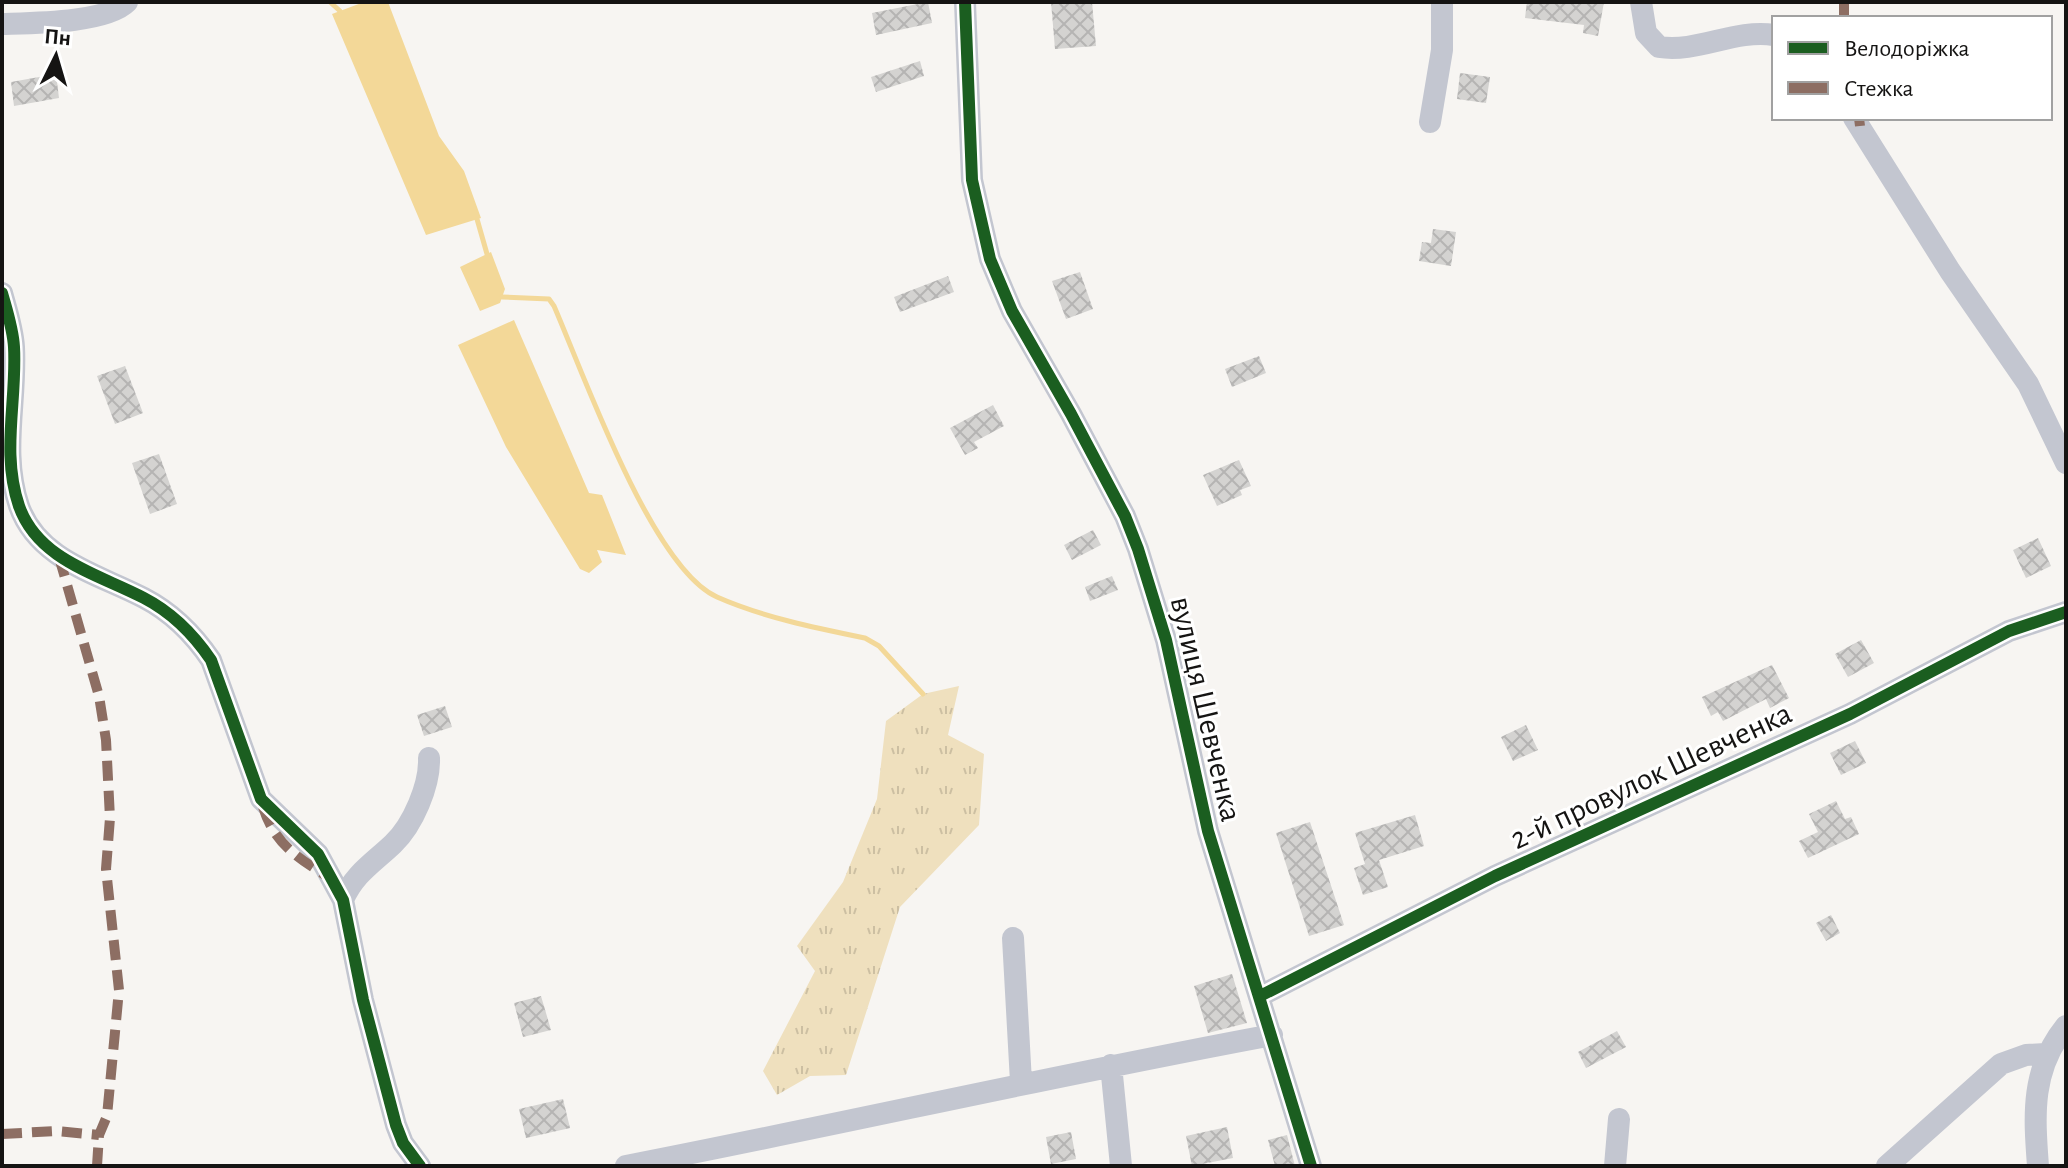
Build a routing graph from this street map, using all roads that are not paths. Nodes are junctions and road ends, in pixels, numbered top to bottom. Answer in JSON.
{"nodes":[{"id":1,"x":127,"y":2,"type":"edge"},
{"id":2,"x":965,"y":2,"type":"edge"},
{"id":3,"x":1442,"y":2,"type":"edge"},
{"id":4,"x":1641,"y":2,"type":"edge"},
{"id":5,"x":2,"y":24,"type":"edge"},
{"id":6,"x":1772,"y":35,"type":"edge"},
{"id":7,"x":1855,"y":120,"type":"edge"},
{"id":8,"x":1430,"y":122,"type":"dead end"},
{"id":9,"x":2,"y":293,"type":"edge"},
{"id":10,"x":2066,"y":463,"type":"edge"},
{"id":11,"x":2066,"y":612,"type":"edge"},
{"id":12,"x":429,"y":758,"type":"dead end"},
{"id":13,"x":343,"y":900,"type":"junction"},
{"id":14,"x":1013,"y":938,"type":"dead end"},
{"id":15,"x":1260,"y":996,"type":"junction"},
{"id":16,"x":2066,"y":1026,"type":"edge"},
{"id":17,"x":1272,"y":1035,"type":"junction"},
{"id":18,"x":2046,"y":1054,"type":"junction"},
{"id":19,"x":1111,"y":1065,"type":"junction"},
{"id":20,"x":1021,"y":1082,"type":"junction"},
{"id":21,"x":1619,"y":1119,"type":"dead end"},
{"id":22,"x":420,"y":1166,"type":"edge"},
{"id":23,"x":626,"y":1166,"type":"edge"},
{"id":24,"x":1121,"y":1166,"type":"edge"},
{"id":25,"x":1311,"y":1166,"type":"edge"},
{"id":26,"x":1615,"y":1166,"type":"edge"},
{"id":27,"x":1887,"y":1166,"type":"edge"},
{"id":28,"x":2038,"y":1166,"type":"edge"}],
"edges":[{"from":1,"to":5,"type":"street"},
{"from":2,"to":15,"type":"street","name":"вулиця Шевченка"},
{"from":3,"to":8,"type":"street"},
{"from":4,"to":6,"type":"street"},
{"from":7,"to":10,"type":"street"},
{"from":9,"to":13,"type":"street"},
{"from":11,"to":15,"type":"street","name":"2-й провулок Шевченка"},
{"from":12,"to":13,"type":"street"},
{"from":13,"to":22,"type":"street"},
{"from":14,"to":20,"type":"street"},
{"from":15,"to":17,"type":"street","name":"вулиця Шевченка"},
{"from":16,"to":18,"type":"street"},
{"from":17,"to":19,"type":"street"},
{"from":17,"to":25,"type":"street","name":"вулиця Шевченка"},
{"from":18,"to":27,"type":"street"},
{"from":18,"to":28,"type":"street"},
{"from":19,"to":20,"type":"street"},
{"from":19,"to":24,"type":"street"},
{"from":20,"to":23,"type":"street"},
{"from":21,"to":26,"type":"street"}]}
